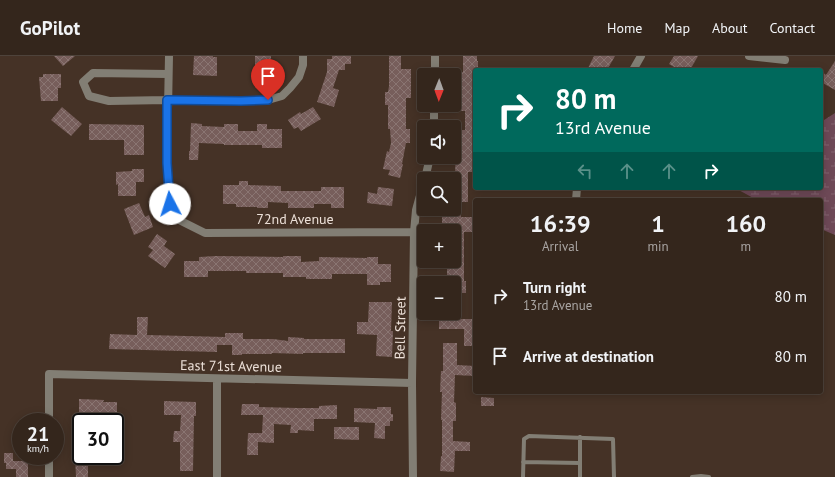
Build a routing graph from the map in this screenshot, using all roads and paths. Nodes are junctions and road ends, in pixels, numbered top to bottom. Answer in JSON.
{"nodes":[{"id":1,"x":168,"y":56,"type":"edge"},
{"id":2,"x":303,"y":56,"type":"edge"},
{"id":3,"x":435,"y":56,"type":"edge"},
{"id":4,"x":641,"y":56,"type":"edge"},
{"id":5,"x":749,"y":56,"type":"edge"},
{"id":6,"x":785,"y":60,"type":"dead end"},
{"id":7,"x":435,"y":68,"type":"edge"},
{"id":8,"x":634,"y":68,"type":"edge"},
{"id":9,"x":168,"y":74,"type":"junction"},
{"id":10,"x":167,"y":100,"type":"junction"},
{"id":11,"x":417,"y":206,"type":"edge"},
{"id":12,"x":414,"y":232,"type":"junction"},
{"id":13,"x":217,"y":379,"type":"junction"},
{"id":14,"x":412,"y":383,"type":"junction"},
{"id":15,"x":49,"y":413,"type":"edge"},
{"id":16,"x":580,"y":437,"type":"junction"},
{"id":17,"x":523,"y":462,"type":"junction"},
{"id":18,"x":580,"y":463,"type":"junction"},
{"id":19,"x":49,"y":465,"type":"edge"},
{"id":20,"x":49,"y":477,"type":"edge"},
{"id":21,"x":217,"y":477,"type":"edge"},
{"id":22,"x":413,"y":477,"type":"edge"},
{"id":23,"x":523,"y":477,"type":"edge"},
{"id":24,"x":580,"y":477,"type":"edge"},
{"id":25,"x":614,"y":477,"type":"edge"},
{"id":26,"x":692,"y":477,"type":"edge"},
{"id":27,"x":709,"y":477,"type":"edge"}],
"edges":[{"from":1,"to":9,"type":"street"},
{"from":2,"to":10,"type":"street"},
{"from":3,"to":7,"type":"street"},
{"from":4,"to":8,"type":"street"},
{"from":5,"to":6,"type":"street"},
{"from":9,"to":10,"type":"street"},
{"from":9,"to":10,"type":"street"},
{"from":10,"to":12,"type":"street","name":"72nd Avenue"},
{"from":11,"to":12,"type":"street","name":"Bell Street"},
{"from":12,"to":14,"type":"street","name":"Bell Street"},
{"from":13,"to":14,"type":"street","name":"East 71st Avenue"},
{"from":13,"to":15,"type":"street","name":"East 71st Avenue"},
{"from":13,"to":21,"type":"street"},
{"from":14,"to":22,"type":"street","name":"Bell Street"},
{"from":16,"to":17,"type":"lane"},
{"from":16,"to":18,"type":"lane"},
{"from":16,"to":25,"type":"lane"},
{"from":17,"to":18,"type":"lane"},
{"from":17,"to":23,"type":"lane"},
{"from":18,"to":24,"type":"lane"},
{"from":19,"to":20,"type":"street"},
{"from":26,"to":27,"type":"lane"}]}
